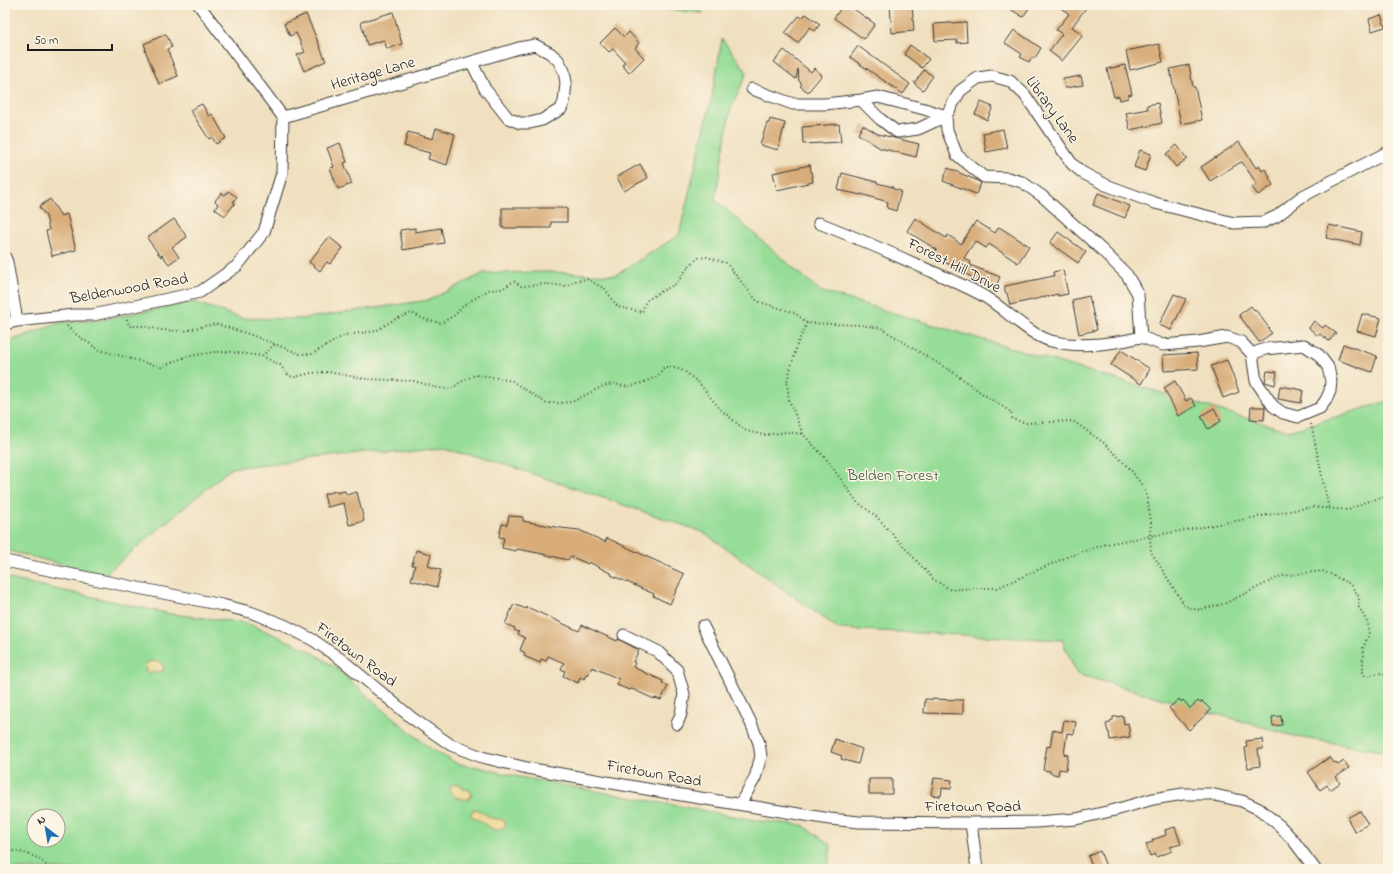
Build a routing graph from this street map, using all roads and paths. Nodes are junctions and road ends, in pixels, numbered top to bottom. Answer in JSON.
{"nodes":[{"id":1,"x":199,"y":5,"type":"edge"},
{"id":2,"x":472,"y":63,"type":"junction"},
{"id":3,"x":752,"y":89,"type":"dead end"},
{"id":4,"x":861,"y":100,"type":"junction"},
{"id":5,"x":946,"y":116,"type":"junction"},
{"id":6,"x":283,"y":117,"type":"junction"},
{"id":7,"x":1388,"y":152,"type":"edge"},
{"id":8,"x":819,"y":223,"type":"dead end"},
{"id":9,"x":5,"y":258,"type":"edge"},
{"id":10,"x":123,"y":308,"type":"junction"},
{"id":11,"x":64,"y":317,"type":"junction"},
{"id":12,"x":17,"y":321,"type":"junction"},
{"id":13,"x":807,"y":323,"type":"junction"},
{"id":14,"x":5,"y":324,"type":"edge"},
{"id":15,"x":1141,"y":337,"type":"junction"},
{"id":16,"x":275,"y":344,"type":"junction"},
{"id":17,"x":1252,"y":354,"type":"junction"},
{"id":18,"x":262,"y":356,"type":"junction"},
{"id":19,"x":1309,"y":413,"type":"junction"},
{"id":20,"x":803,"y":434,"type":"junction"},
{"id":21,"x":1388,"y":496,"type":"edge"},
{"id":22,"x":1329,"y":509,"type":"junction"},
{"id":23,"x":1150,"y":536,"type":"junction"},
{"id":24,"x":5,"y":561,"type":"edge"},
{"id":25,"x":703,"y":626,"type":"dead end"},
{"id":26,"x":624,"y":635,"type":"dead end"},
{"id":27,"x":1388,"y":677,"type":"edge"},
{"id":28,"x":677,"y":724,"type":"dead end"},
{"id":29,"x":740,"y":804,"type":"junction"},
{"id":30,"x":971,"y":823,"type":"junction"},
{"id":31,"x":5,"y":849,"type":"edge"},
{"id":32,"x":49,"y":869,"type":"edge"},
{"id":33,"x":978,"y":869,"type":"edge"},
{"id":34,"x":1315,"y":869,"type":"edge"}],
"edges":[{"from":1,"to":6,"type":"street"},
{"from":2,"to":2,"type":"street","name":"Heritage Lane"},
{"from":2,"to":6,"type":"street","name":"Heritage Lane"},
{"from":3,"to":4,"type":"street"},
{"from":4,"to":5,"type":"street"},
{"from":4,"to":5,"type":"street"},
{"from":5,"to":7,"type":"street","name":"Library Lane"},
{"from":5,"to":15,"type":"street"},
{"from":6,"to":10,"type":"street","name":"Beldenwood Road"},
{"from":8,"to":15,"type":"street","name":"Forest Hill Drive"},
{"from":9,"to":12,"type":"street"},
{"from":10,"to":11,"type":"street","name":"Beldenwood Road"},
{"from":10,"to":16,"type":"path"},
{"from":11,"to":12,"type":"street","name":"Beldenwood Road"},
{"from":11,"to":18,"type":"path"},
{"from":12,"to":14,"type":"street","name":"Beldenwood Road"},
{"from":13,"to":16,"type":"path"},
{"from":13,"to":20,"type":"path"},
{"from":13,"to":23,"type":"path"},
{"from":15,"to":17,"type":"street"},
{"from":16,"to":18,"type":"path"},
{"from":17,"to":19,"type":"street"},
{"from":17,"to":19,"type":"street"},
{"from":18,"to":20,"type":"path"},
{"from":19,"to":22,"type":"path"},
{"from":20,"to":23,"type":"path"},
{"from":21,"to":22,"type":"path"},
{"from":22,"to":23,"type":"path"},
{"from":23,"to":27,"type":"path"},
{"from":24,"to":29,"type":"street","name":"Firetown Road"},
{"from":25,"to":29,"type":"street"},
{"from":26,"to":28,"type":"street"},
{"from":29,"to":30,"type":"street","name":"Firetown Road"},
{"from":30,"to":33,"type":"street"},
{"from":30,"to":34,"type":"street","name":"Firetown Road"},
{"from":31,"to":32,"type":"path"}]}
